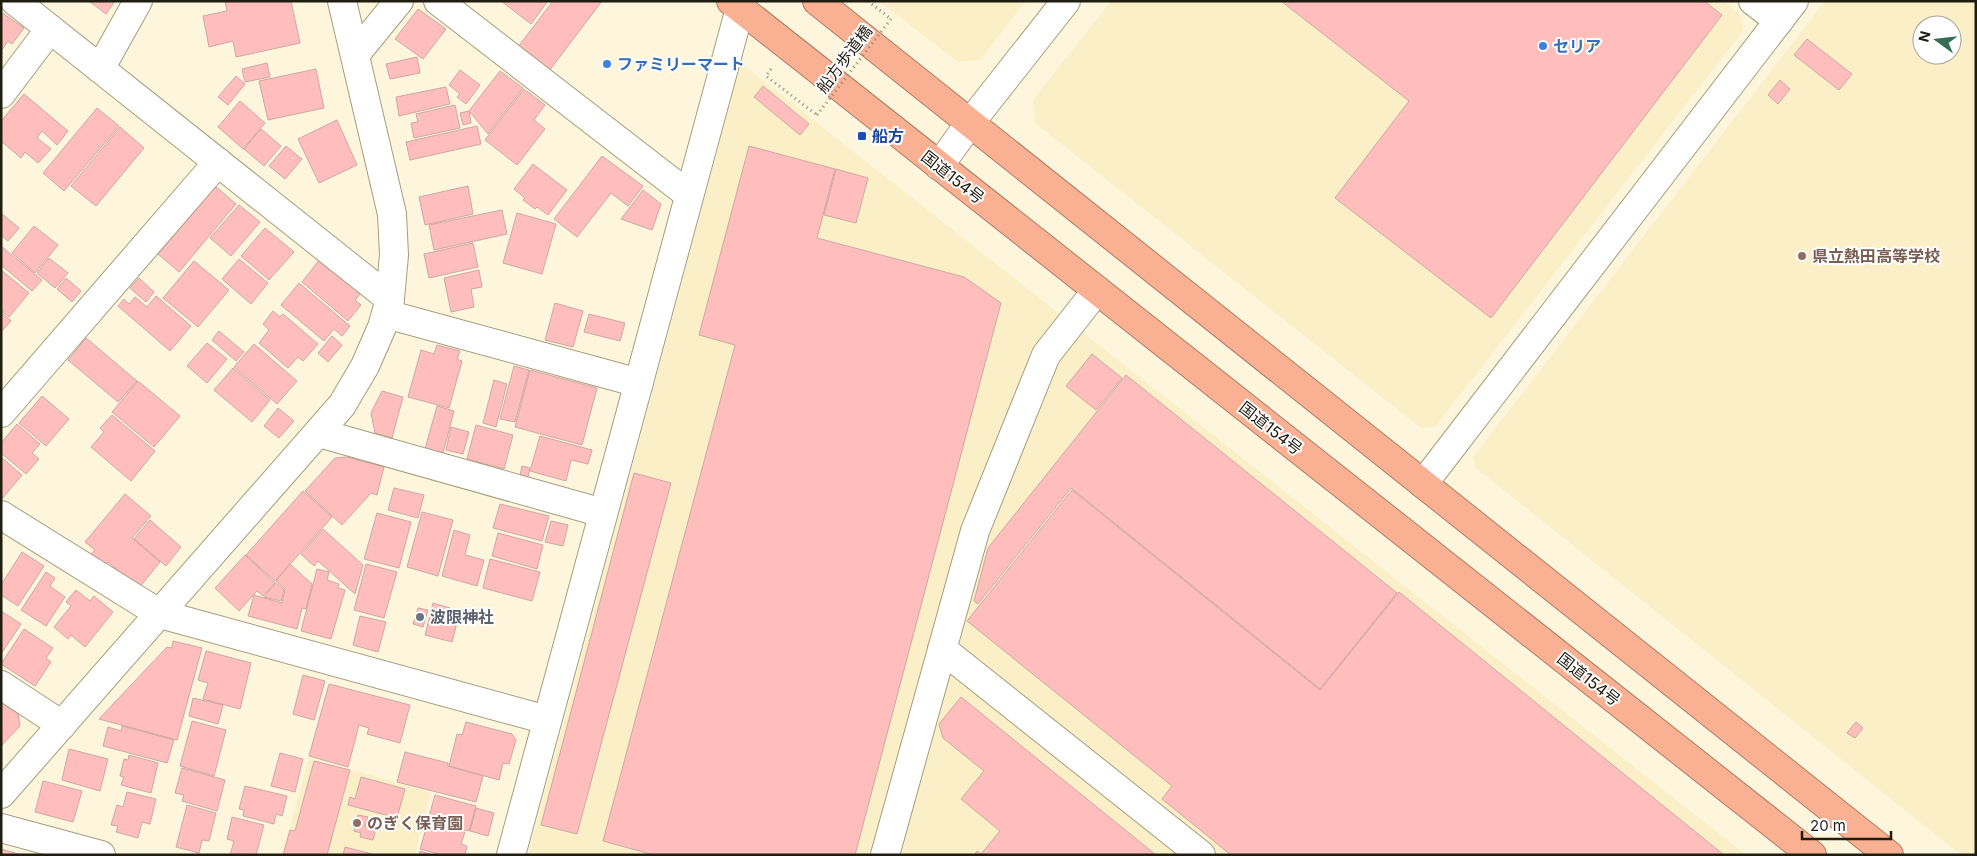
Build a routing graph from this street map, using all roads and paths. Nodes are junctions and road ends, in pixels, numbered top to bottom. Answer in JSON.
{"nodes":[{"id":1,"x":15,"y":1,"type":"edge"},
{"id":2,"x":138,"y":1,"type":"edge"},
{"id":3,"x":342,"y":1,"type":"edge"},
{"id":4,"x":399,"y":1,"type":"edge"},
{"id":5,"x":438,"y":1,"type":"edge"},
{"id":6,"x":817,"y":1,"type":"edge"},
{"id":7,"x":868,"y":1,"type":"edge"},
{"id":8,"x":1066,"y":1,"type":"edge"},
{"id":9,"x":1753,"y":1,"type":"edge"},
{"id":10,"x":737,"y":4,"type":"edge"},
{"id":11,"x":1786,"y":11,"type":"edge"},
{"id":12,"x":50,"y":29,"type":"junction"},
{"id":13,"x":355,"y":55,"type":"junction"},
{"id":14,"x":772,"y":67,"type":"dead end"},
{"id":15,"x":100,"y":69,"type":"junction"},
{"id":16,"x":1,"y":94,"type":"edge"},
{"id":17,"x":970,"y":123,"type":"junction"},
{"id":18,"x":218,"y":162,"type":"junction"},
{"id":19,"x":939,"y":166,"type":"junction"},
{"id":20,"x":689,"y":195,"type":"junction"},
{"id":21,"x":1097,"y":290,"type":"junction"},
{"id":22,"x":388,"y":306,"type":"junction"},
{"id":23,"x":639,"y":383,"type":"junction"},
{"id":24,"x":1,"y":414,"type":"edge"},
{"id":25,"x":319,"y":433,"type":"junction"},
{"id":26,"x":1423,"y":484,"type":"junction"},
{"id":27,"x":603,"y":513,"type":"junction"},
{"id":28,"x":1,"y":515,"type":"edge"},
{"id":29,"x":160,"y":614,"type":"junction"},
{"id":30,"x":942,"y":650,"type":"junction"},
{"id":31,"x":1,"y":685,"type":"edge"},
{"id":32,"x":547,"y":720,"type":"junction"},
{"id":33,"x":62,"y":725,"type":"junction"},
{"id":34,"x":1,"y":794,"type":"edge"},
{"id":35,"x":1,"y":828,"type":"edge"},
{"id":36,"x":101,"y":855,"type":"edge"},
{"id":37,"x":511,"y":855,"type":"edge"},
{"id":38,"x":885,"y":855,"type":"edge"},
{"id":39,"x":1201,"y":855,"type":"edge"},
{"id":40,"x":1812,"y":855,"type":"edge"},
{"id":41,"x":1889,"y":855,"type":"edge"}],
"edges":[{"from":1,"to":12,"type":"street"},
{"from":2,"to":15,"type":"street"},
{"from":3,"to":13,"type":"street"},
{"from":4,"to":13,"type":"street"},
{"from":5,"to":20,"type":"street"},
{"from":6,"to":17,"type":"highway"},
{"from":7,"to":14,"type":"path","name":"船方歩道橋","bridge":true},
{"from":8,"to":17,"type":"street"},
{"from":9,"to":11,"type":"street"},
{"from":10,"to":19,"type":"highway","name":"国道154号"},
{"from":10,"to":20,"type":"street"},
{"from":11,"to":26,"type":"street"},
{"from":12,"to":15,"type":"street"},
{"from":12,"to":16,"type":"street"},
{"from":13,"to":22,"type":"street"},
{"from":15,"to":18,"type":"street"},
{"from":17,"to":19,"type":"street"},
{"from":17,"to":26,"type":"highway"},
{"from":18,"to":22,"type":"street"},
{"from":18,"to":24,"type":"street"},
{"from":19,"to":21,"type":"highway","name":"国道154号"},
{"from":20,"to":23,"type":"street"},
{"from":21,"to":30,"type":"street"},
{"from":21,"to":40,"type":"highway","name":"国道154号"},
{"from":22,"to":23,"type":"street"},
{"from":22,"to":25,"type":"street"},
{"from":23,"to":27,"type":"street"},
{"from":25,"to":27,"type":"street"},
{"from":25,"to":29,"type":"street"},
{"from":26,"to":41,"type":"highway"},
{"from":27,"to":32,"type":"street"},
{"from":28,"to":29,"type":"street"},
{"from":29,"to":32,"type":"street"},
{"from":29,"to":33,"type":"street"},
{"from":30,"to":38,"type":"street"},
{"from":30,"to":39,"type":"street"},
{"from":31,"to":33,"type":"street"},
{"from":32,"to":37,"type":"street"},
{"from":33,"to":34,"type":"street"},
{"from":35,"to":36,"type":"street"}]}
